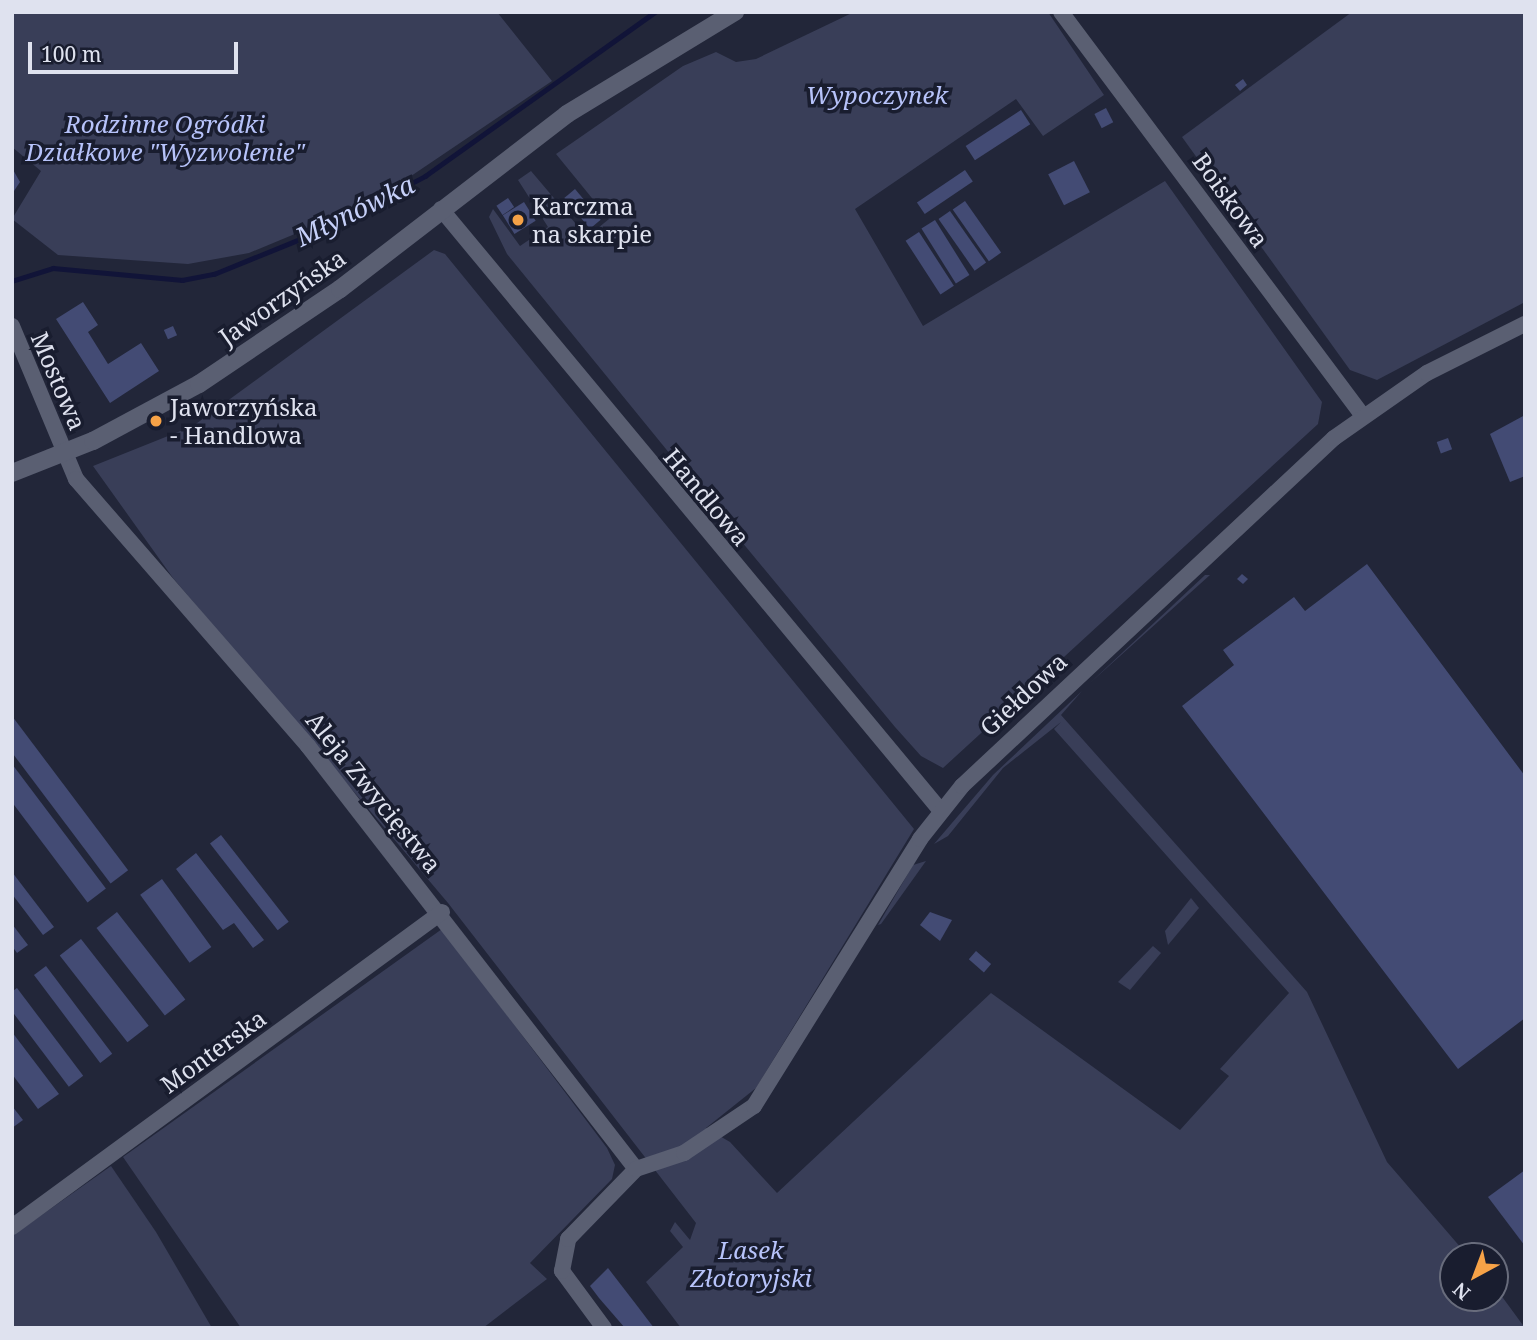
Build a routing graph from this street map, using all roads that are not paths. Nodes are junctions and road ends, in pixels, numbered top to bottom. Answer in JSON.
{"nodes":[{"id":1,"x":736,"y":12,"type":"edge"},
{"id":2,"x":1061,"y":12,"type":"edge"},
{"id":3,"x":441,"y":209,"type":"junction"},
{"id":4,"x":1525,"y":324,"type":"edge"},
{"id":5,"x":12,"y":326,"type":"edge"},
{"id":6,"x":1363,"y":416,"type":"junction"},
{"id":7,"x":65,"y":453,"type":"junction"},
{"id":8,"x":12,"y":473,"type":"edge"},
{"id":9,"x":941,"y":811,"type":"junction"},
{"id":10,"x":442,"y":912,"type":"junction"},
{"id":11,"x":636,"y":1169,"type":"junction"},
{"id":12,"x":12,"y":1227,"type":"edge"},
{"id":13,"x":604,"y":1328,"type":"edge"}],
"edges":[{"from":1,"to":3,"type":"street","name":"Jaworzyńska"},
{"from":2,"to":6,"type":"street","name":"Boiskowa"},
{"from":3,"to":7,"type":"street","name":"Jaworzyńska"},
{"from":3,"to":9,"type":"street","name":"Handlowa"},
{"from":4,"to":6,"type":"street","name":"Giełdowa"},
{"from":5,"to":7,"type":"street","name":"Mostowa"},
{"from":6,"to":9,"type":"street","name":"Giełdowa"},
{"from":7,"to":8,"type":"street","name":"Jaworzyńska"},
{"from":7,"to":10,"type":"street","name":"Aleja Zwycięstwa"},
{"from":9,"to":11,"type":"street","name":"Giełdowa"},
{"from":10,"to":11,"type":"street","name":"Aleja Zwycięstwa"},
{"from":10,"to":12,"type":"street","name":"Monterska"},
{"from":11,"to":13,"type":"street"}]}
